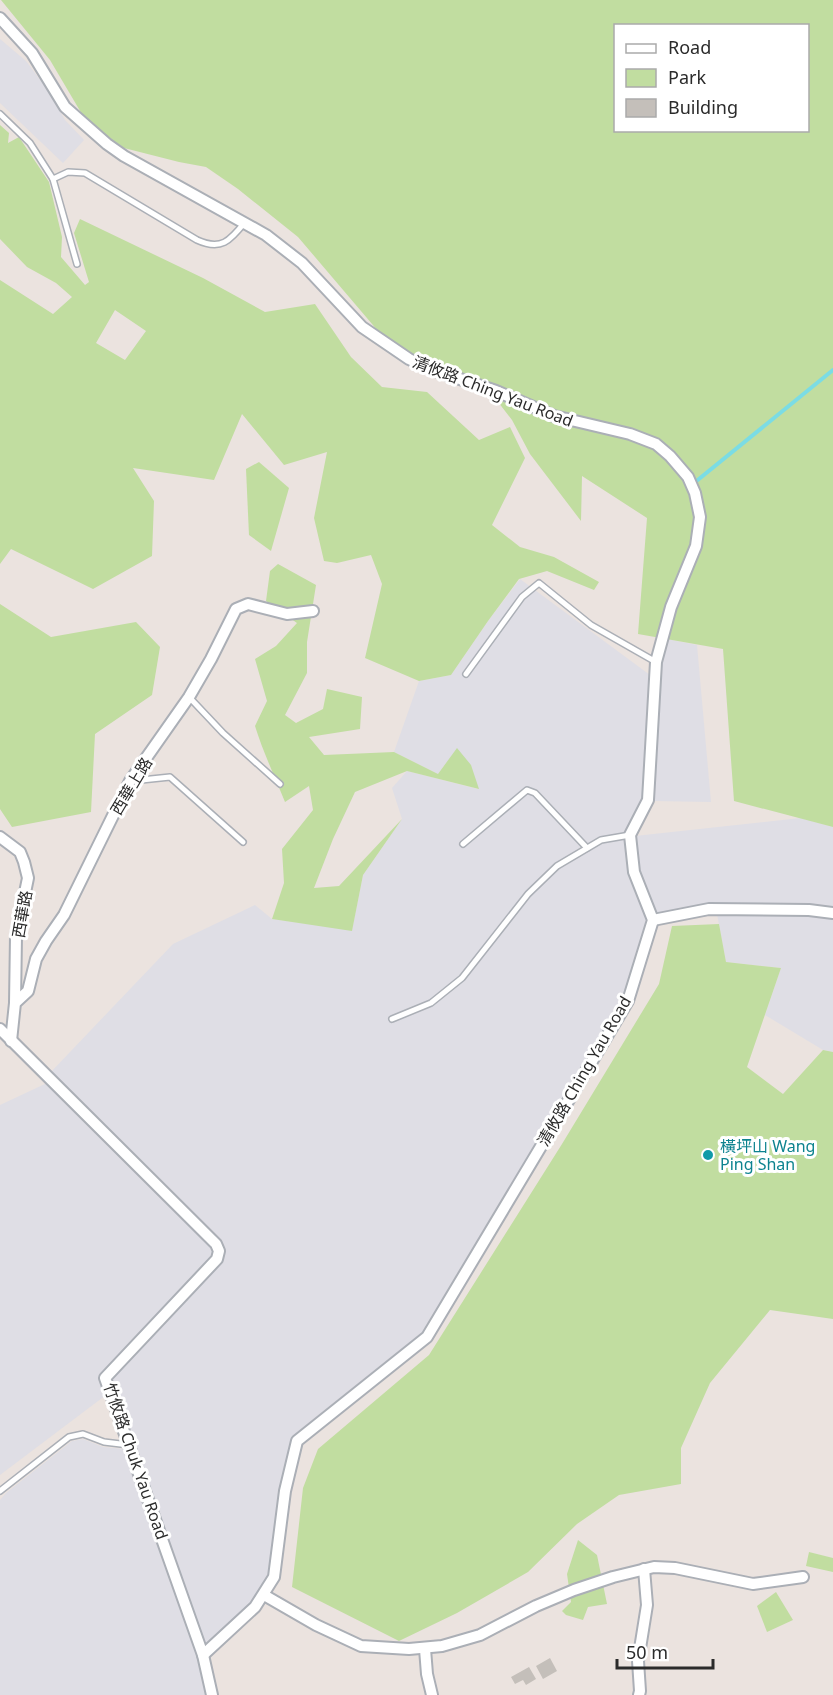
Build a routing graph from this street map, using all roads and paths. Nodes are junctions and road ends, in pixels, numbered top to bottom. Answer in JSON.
{"nodes":[{"id":1,"x":0,"y":18,"type":"edge"},
{"id":2,"x":0,"y":114,"type":"edge"},
{"id":3,"x":53,"y":179,"type":"junction"},
{"id":4,"x":244,"y":222,"type":"junction"},
{"id":5,"x":77,"y":264,"type":"dead end"},
{"id":6,"x":313,"y":611,"type":"dead end"},
{"id":7,"x":656,"y":662,"type":"junction"},
{"id":8,"x":465,"y":674,"type":"dead end"},
{"id":9,"x":189,"y":697,"type":"junction"},
{"id":10,"x":130,"y":781,"type":"junction"},
{"id":11,"x":280,"y":784,"type":"dead end"},
{"id":12,"x":630,"y":835,"type":"junction"},
{"id":13,"x":0,"y":837,"type":"edge"},
{"id":14,"x":243,"y":842,"type":"dead end"},
{"id":15,"x":463,"y":844,"type":"dead end"},
{"id":16,"x":587,"y":848,"type":"junction"},
{"id":17,"x":833,"y":913,"type":"edge"},
{"id":18,"x":653,"y":920,"type":"junction"},
{"id":19,"x":15,"y":1003,"type":"junction"},
{"id":20,"x":392,"y":1019,"type":"dead end"},
{"id":21,"x":0,"y":1029,"type":"edge"},
{"id":22,"x":11,"y":1041,"type":"junction"},
{"id":23,"x":129,"y":1445,"type":"junction"},
{"id":24,"x":0,"y":1491,"type":"edge"},
{"id":25,"x":644,"y":1569,"type":"junction"},
{"id":26,"x":803,"y":1577,"type":"dead end"},
{"id":27,"x":264,"y":1595,"type":"junction"},
{"id":28,"x":425,"y":1649,"type":"junction"},
{"id":29,"x":203,"y":1655,"type":"junction"},
{"id":30,"x":212,"y":1695,"type":"edge"},
{"id":31,"x":432,"y":1695,"type":"edge"},
{"id":32,"x":639,"y":1695,"type":"edge"}],
"edges":[{"from":1,"to":4,"type":"street","name":"清攸路 Ching Yau Road"},
{"from":2,"to":3,"type":"lane"},
{"from":3,"to":4,"type":"lane"},
{"from":3,"to":5,"type":"lane"},
{"from":4,"to":7,"type":"street","name":"清攸路 Ching Yau Road"},
{"from":6,"to":9,"type":"street","name":"西華上路"},
{"from":7,"to":8,"type":"lane"},
{"from":7,"to":12,"type":"street","name":"清攸路 Ching Yau Road"},
{"from":9,"to":10,"type":"street","name":"西華上路"},
{"from":9,"to":11,"type":"lane"},
{"from":10,"to":14,"type":"lane"},
{"from":10,"to":19,"type":"street","name":"西華上路"},
{"from":12,"to":16,"type":"lane"},
{"from":12,"to":18,"type":"street"},
{"from":13,"to":19,"type":"street","name":"西華路"},
{"from":15,"to":16,"type":"lane"},
{"from":16,"to":20,"type":"lane"},
{"from":17,"to":18,"type":"street"},
{"from":18,"to":27,"type":"street","name":"清攸路 Ching Yau Road"},
{"from":19,"to":22,"type":"street","name":"西華上路"},
{"from":21,"to":22,"type":"street","name":"竹攸路 Chuk Yau Road"},
{"from":22,"to":23,"type":"street","name":"竹攸路 Chuk Yau Road"},
{"from":23,"to":24,"type":"lane"},
{"from":23,"to":29,"type":"street","name":"竹攸路 Chuk Yau Road"},
{"from":25,"to":26,"type":"street"},
{"from":25,"to":28,"type":"street"},
{"from":25,"to":32,"type":"street"},
{"from":27,"to":28,"type":"street"},
{"from":27,"to":29,"type":"street","name":"清攸路 Ching Yau Road"},
{"from":28,"to":31,"type":"street"},
{"from":29,"to":30,"type":"street","name":"竹攸路 Chuk Yau Road"}]}
